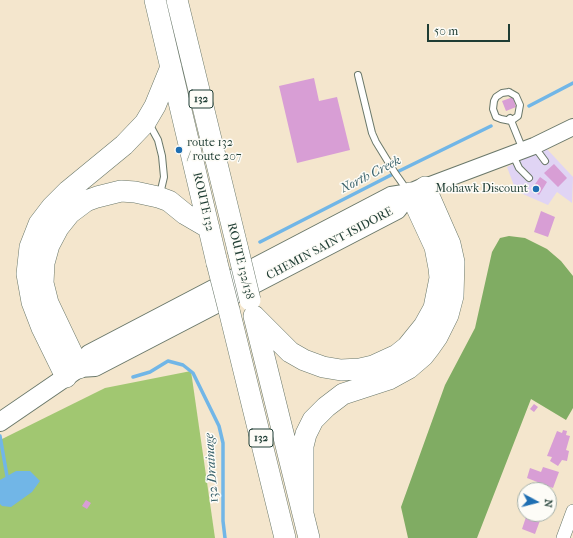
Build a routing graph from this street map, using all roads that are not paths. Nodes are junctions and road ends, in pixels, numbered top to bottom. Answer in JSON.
{"nodes":[{"id":1,"x":155,"y":0,"type":"edge"},
{"id":2,"x":178,"y":4,"type":"edge"},
{"id":3,"x":171,"y":67,"type":"junction"},
{"id":4,"x":358,"y":75,"type":"dead end"},
{"id":5,"x":511,"y":120,"type":"junction"},
{"id":6,"x":145,"y":123,"type":"junction"},
{"id":7,"x":573,"y":127,"type":"edge"},
{"id":8,"x":523,"y":150,"type":"junction"},
{"id":9,"x":545,"y":161,"type":"dead end"},
{"id":10,"x":529,"y":178,"type":"dead end"},
{"id":11,"x":417,"y":190,"type":"junction"},
{"id":12,"x":159,"y":198,"type":"junction"},
{"id":13,"x":208,"y":228,"type":"junction"},
{"id":14,"x":252,"y":308,"type":"junction"},
{"id":15,"x":229,"y":310,"type":"joint"},
{"id":16,"x":82,"y":366,"type":"junction"},
{"id":17,"x":0,"y":422,"type":"edge"},
{"id":18,"x":573,"y":511,"type":"edge"},
{"id":19,"x":303,"y":514,"type":"junction"},
{"id":20,"x":285,"y":538,"type":"edge"},
{"id":21,"x":309,"y":538,"type":"edge"},
{"id":22,"x":563,"y":538,"type":"edge"}],
"edges":[{"from":1,"to":3,"type":"highway","name":"ROUTE 132","number":"132"},
{"from":2,"to":14,"type":"highway","name":"ROUTE 132/138","number":"132","bridge":true},
{"from":3,"to":6,"type":"highway"},
{"from":3,"to":13,"type":"highway","name":"ROUTE 132","number":"132"},
{"from":4,"to":11,"type":"lane"},
{"from":5,"to":5,"type":"lane"},
{"from":5,"to":8,"type":"lane"},
{"from":6,"to":12,"type":"lane"},
{"from":6,"to":16,"type":"highway"},
{"from":7,"to":8,"type":"street"},
{"from":8,"to":9,"type":"lane"},
{"from":8,"to":10,"type":"lane"},
{"from":8,"to":11,"type":"street"},
{"from":11,"to":14,"type":"highway"},
{"from":11,"to":16,"type":"main road","name":"CHEMIN SAINT-ISIDORE"},
{"from":11,"to":19,"type":"highway"},
{"from":12,"to":13,"type":"highway"},
{"from":12,"to":16,"type":"highway"},
{"from":13,"to":15,"type":"highway","name":"ROUTE 132","number":"132","bridge":true},
{"from":14,"to":19,"type":"highway","name":"ROUTE 132/138","number":"132"},
{"from":15,"to":20,"type":"highway","name":"ROUTE 132/138","number":"132"},
{"from":16,"to":17,"type":"main road","name":"CHEMIN SAINT-ISIDORE"},
{"from":18,"to":22,"type":"street"},
{"from":19,"to":21,"type":"highway"}]}
